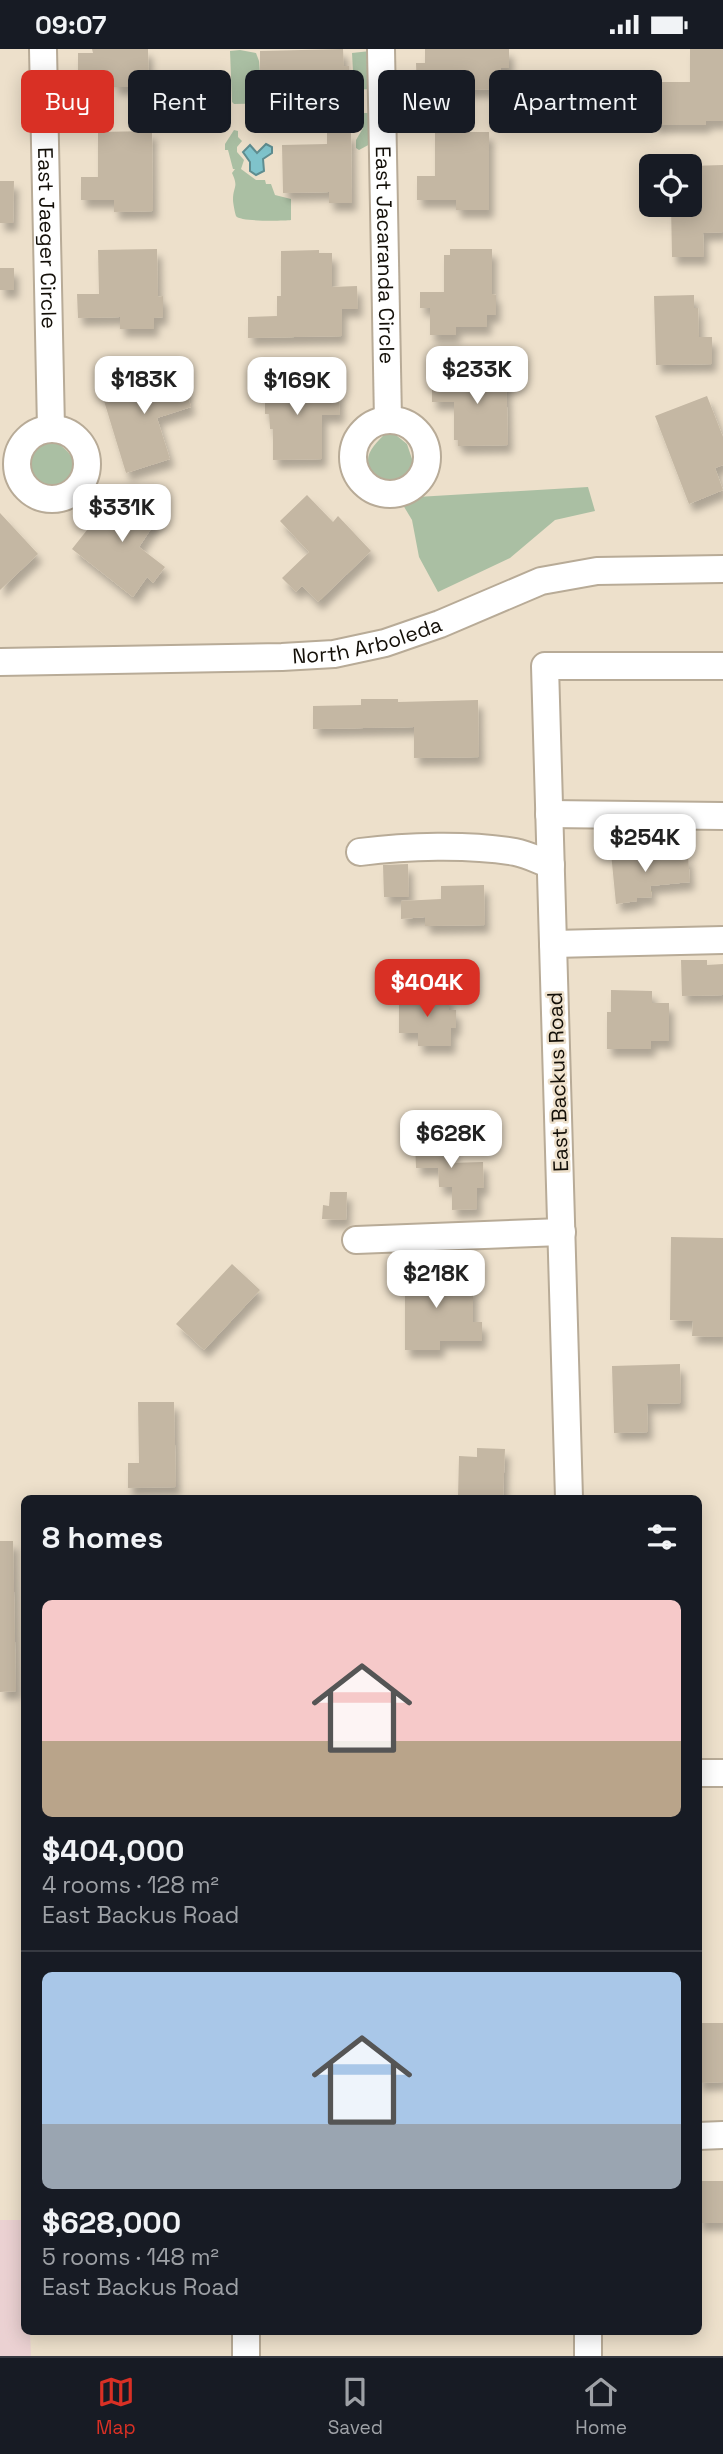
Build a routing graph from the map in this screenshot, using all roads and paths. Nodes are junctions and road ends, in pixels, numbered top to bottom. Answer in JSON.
{"nodes":[{"id":1,"x":43,"y":49,"type":"edge"},
{"id":2,"x":381,"y":49,"type":"edge"},
{"id":3,"x":388,"y":420,"type":"dead end"},
{"id":4,"x":51,"y":428,"type":"dead end"},
{"id":5,"x":723,"y":569,"type":"edge"},
{"id":6,"x":0,"y":662,"type":"edge"},
{"id":7,"x":723,"y":666,"type":"edge"},
{"id":8,"x":549,"y":814,"type":"junction"},
{"id":9,"x":723,"y":816,"type":"edge"},
{"id":10,"x":360,"y":852,"type":"dead end"},
{"id":11,"x":551,"y":865,"type":"junction"},
{"id":12,"x":723,"y":940,"type":"edge"},
{"id":13,"x":554,"y":944,"type":"junction"},
{"id":14,"x":562,"y":1232,"type":"junction"},
{"id":15,"x":356,"y":1240,"type":"dead end"},
{"id":16,"x":569,"y":1495,"type":"edge"},
{"id":17,"x":702,"y":1773,"type":"edge"},
{"id":18,"x":723,"y":1773,"type":"edge"},
{"id":19,"x":723,"y":2135,"type":"edge"},
{"id":20,"x":702,"y":2136,"type":"edge"},
{"id":21,"x":246,"y":2335,"type":"edge"},
{"id":22,"x":588,"y":2335,"type":"edge"},
{"id":23,"x":246,"y":2356,"type":"edge"},
{"id":24,"x":588,"y":2356,"type":"edge"}],
"edges":[{"from":1,"to":4,"type":"street","name":"East Jaeger Circle"},
{"from":2,"to":3,"type":"street","name":"East Jacaranda Circle"},
{"from":5,"to":6,"type":"street","name":"North Arboleda"},
{"from":7,"to":8,"type":"street","name":"East Backus Road"},
{"from":8,"to":9,"type":"street"},
{"from":8,"to":11,"type":"street","name":"East Backus Road"},
{"from":10,"to":11,"type":"street"},
{"from":11,"to":13,"type":"street","name":"East Backus Road"},
{"from":12,"to":13,"type":"street"},
{"from":13,"to":14,"type":"street","name":"East Backus Road"},
{"from":14,"to":15,"type":"street"},
{"from":14,"to":16,"type":"street","name":"East Backus Road"},
{"from":17,"to":18,"type":"street"},
{"from":19,"to":20,"type":"street"},
{"from":21,"to":23,"type":"street"},
{"from":22,"to":24,"type":"street"}]}
